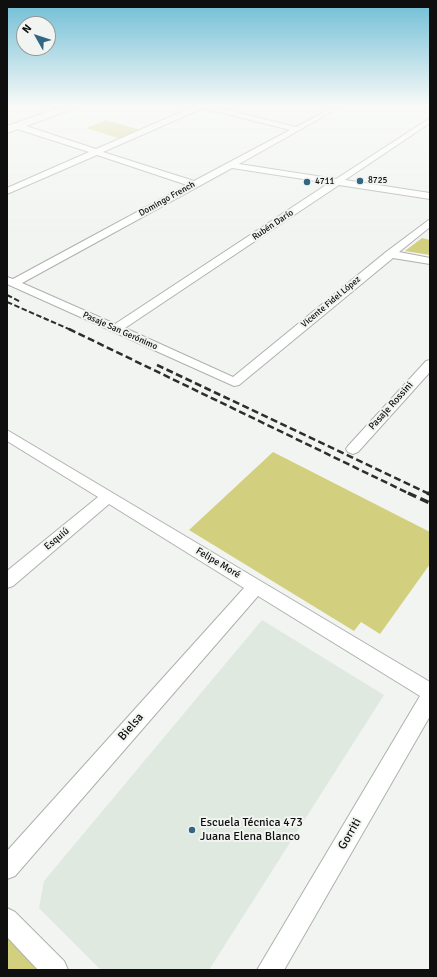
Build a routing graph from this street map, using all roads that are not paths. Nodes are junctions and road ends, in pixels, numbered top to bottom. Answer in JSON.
{"nodes":[{"id":1,"x":92,"y":151,"type":"edge"},
{"id":2,"x":99,"y":151,"type":"edge"},
{"id":3,"x":256,"y":151,"type":"edge"},
{"id":4,"x":384,"y":151,"type":"edge"},
{"id":5,"x":96,"y":152,"type":"junction"},
{"id":6,"x":229,"y":165,"type":"junction"},
{"id":7,"x":337,"y":182,"type":"junction"},
{"id":8,"x":193,"y":184,"type":"junction"},
{"id":9,"x":7,"y":191,"type":"edge"},
{"id":10,"x":430,"y":196,"type":"edge"},
{"id":11,"x":430,"y":222,"type":"edge"},
{"id":12,"x":390,"y":254,"type":"junction"},
{"id":13,"x":430,"y":261,"type":"edge"},
{"id":14,"x":11,"y":281,"type":"edge"},
{"id":15,"x":116,"y":329,"type":"junction"},
{"id":16,"x":430,"y":364,"type":"edge"},
{"id":17,"x":234,"y":382,"type":"joint"},
{"id":18,"x":7,"y":435,"type":"edge"},
{"id":19,"x":352,"y":449,"type":"dead end"},
{"id":20,"x":108,"y":497,"type":"junction"},
{"id":21,"x":7,"y":581,"type":"edge"},
{"id":22,"x":256,"y":586,"type":"junction"},
{"id":23,"x":430,"y":692,"type":"edge"},
{"id":24,"x":430,"y":698,"type":"edge"},
{"id":25,"x":7,"y":868,"type":"edge"},
{"id":26,"x":7,"y":920,"type":"edge"},
{"id":27,"x":55,"y":970,"type":"edge"},
{"id":28,"x":270,"y":970,"type":"edge"}],
"edges":[{"from":1,"to":5,"type":"street"},
{"from":2,"to":5,"type":"street"},
{"from":3,"to":6,"type":"street","name":"Domingo French"},
{"from":4,"to":7,"type":"street","name":"Rubén Darío"},
{"from":5,"to":8,"type":"street"},
{"from":5,"to":9,"type":"street"},
{"from":6,"to":7,"type":"street"},
{"from":6,"to":8,"type":"street","name":"Domingo French"},
{"from":7,"to":10,"type":"street"},
{"from":7,"to":15,"type":"street","name":"Rubén Darío"},
{"from":8,"to":14,"type":"street","name":"Domingo French"},
{"from":11,"to":12,"type":"street","name":"Vicente Fidel López"},
{"from":12,"to":13,"type":"street"},
{"from":12,"to":17,"type":"street","name":"Vicente Fidel López"},
{"from":14,"to":15,"type":"street","name":"Pasaje San Gerónimo"},
{"from":15,"to":17,"type":"street","name":"Pasaje San Gerónimo"},
{"from":16,"to":19,"type":"street","name":"Pasaje Rossini"},
{"from":18,"to":20,"type":"street","name":"Felipe Moré"},
{"from":20,"to":21,"type":"street","name":"Esquiú"},
{"from":20,"to":22,"type":"street","name":"Felipe Moré"},
{"from":22,"to":23,"type":"street","name":"Felipe Moré"},
{"from":22,"to":25,"type":"street","name":"Bielsa"},
{"from":24,"to":28,"type":"street","name":"Gorriti"},
{"from":26,"to":27,"type":"street"}]}
